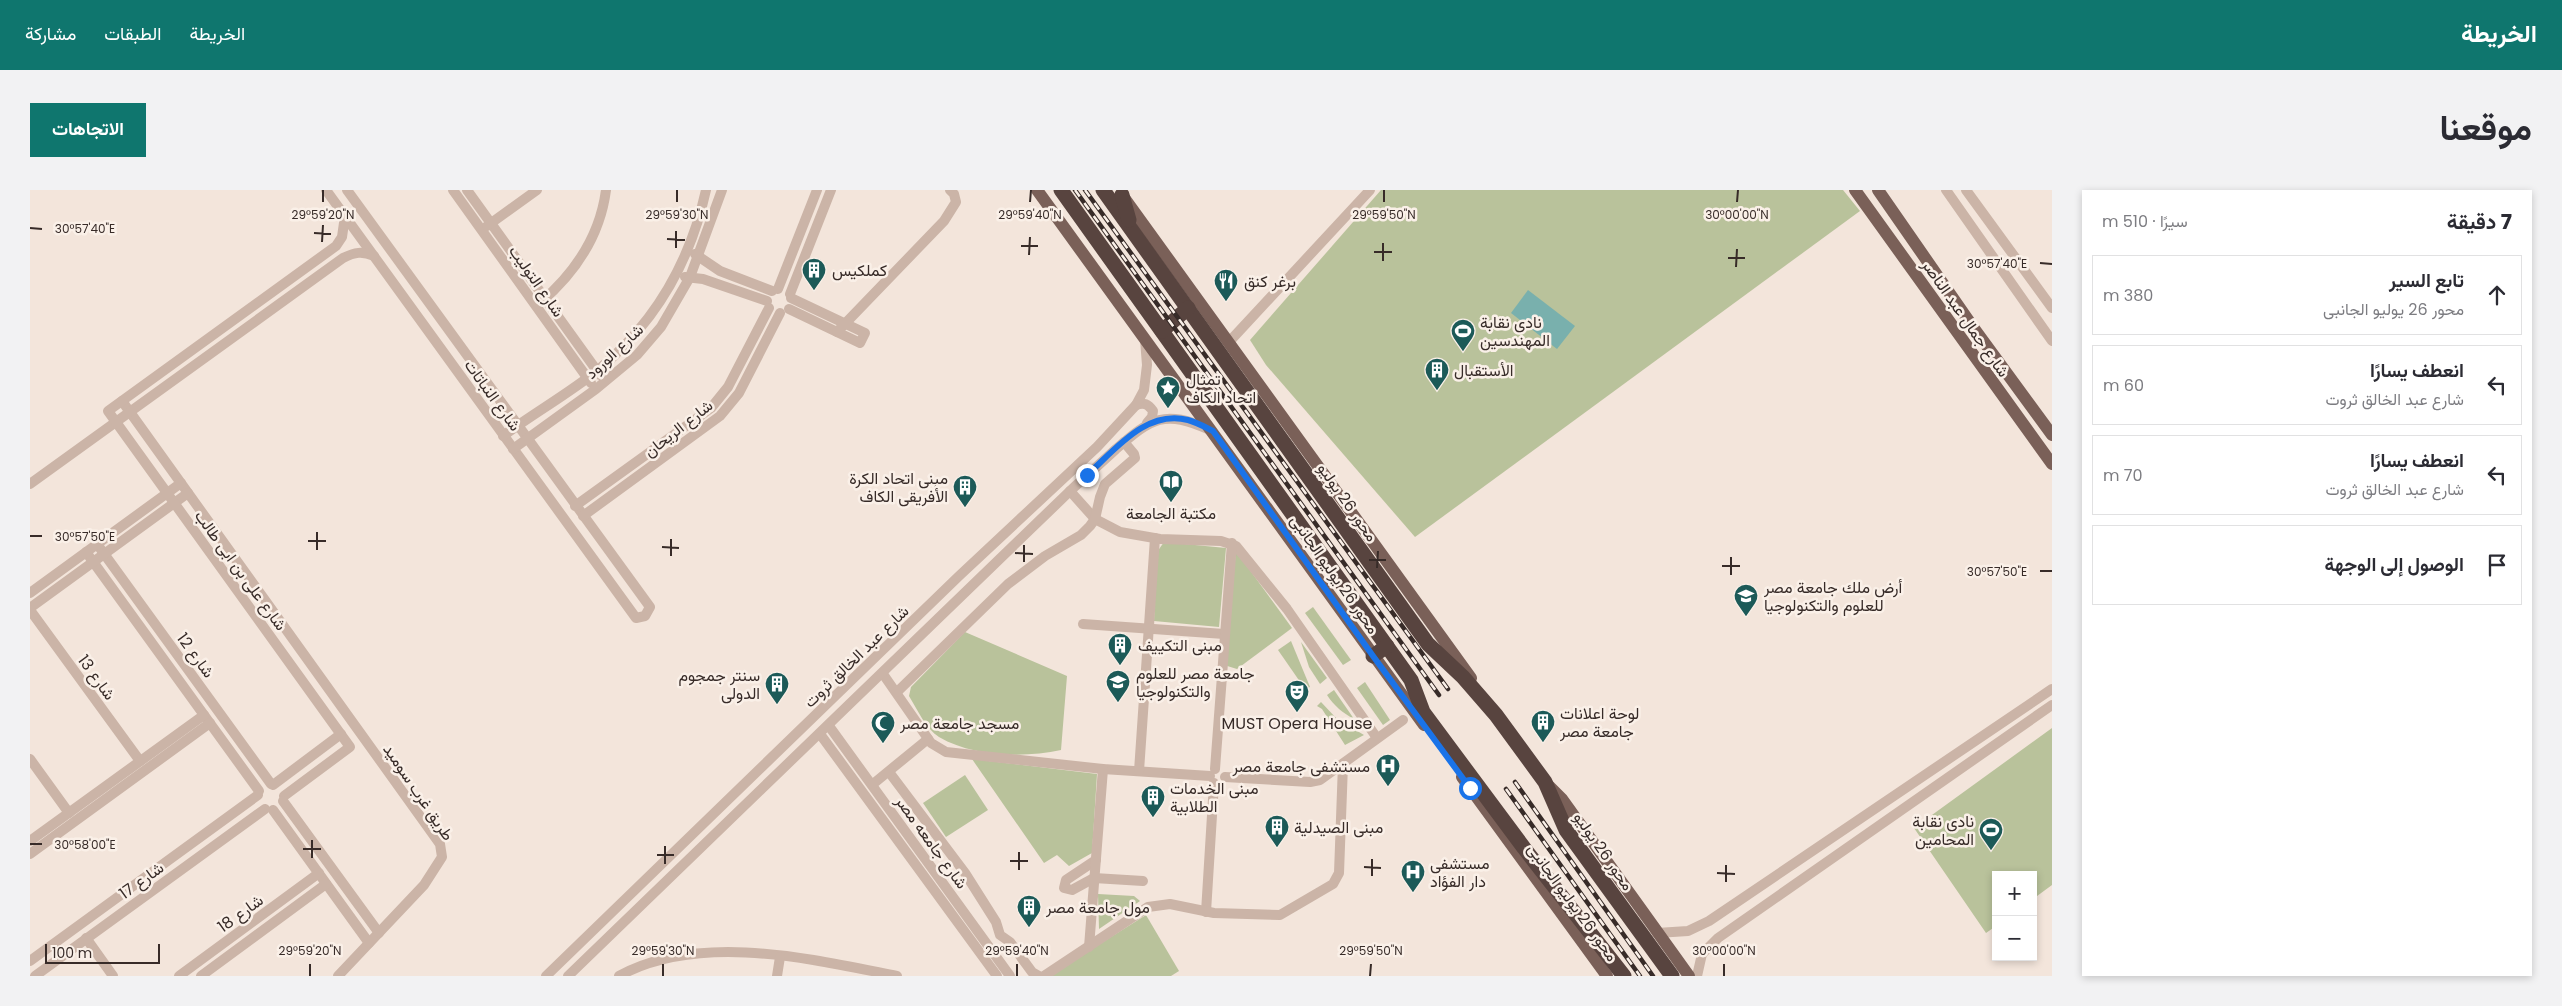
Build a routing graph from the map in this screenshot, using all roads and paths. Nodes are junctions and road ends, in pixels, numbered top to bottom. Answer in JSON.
{"nodes":[{"id":1,"x":326,"y":190,"type":"edge"},
{"id":2,"x":347,"y":190,"type":"edge"},
{"id":3,"x":453,"y":190,"type":"edge"},
{"id":4,"x":467,"y":190,"type":"edge"},
{"id":5,"x":536,"y":190,"type":"edge"},
{"id":6,"x":606,"y":190,"type":"edge"},
{"id":7,"x":706,"y":190,"type":"edge"},
{"id":8,"x":722,"y":190,"type":"edge"},
{"id":9,"x":817,"y":190,"type":"edge"},
{"id":10,"x":831,"y":190,"type":"edge"},
{"id":11,"x":950,"y":190,"type":"edge"},
{"id":12,"x":1038,"y":190,"type":"edge"},
{"id":13,"x":1061,"y":190,"type":"edge"},
{"id":14,"x":1103,"y":190,"type":"edge"},
{"id":15,"x":1370,"y":190,"type":"edge"},
{"id":16,"x":1855,"y":190,"type":"edge"},
{"id":17,"x":1878,"y":190,"type":"edge"},
{"id":18,"x":1946,"y":190,"type":"edge"},
{"id":19,"x":1966,"y":190,"type":"edge"},
{"id":20,"x":1120,"y":193,"type":"edge"},
{"id":21,"x":345,"y":216,"type":"junction"},
{"id":22,"x":491,"y":223,"type":"junction"},
{"id":23,"x":1131,"y":228,"type":"junction"},
{"id":24,"x":482,"y":230,"type":"junction"},
{"id":25,"x":687,"y":247,"type":"junction"},
{"id":26,"x":374,"y":256,"type":"junction"},
{"id":27,"x":698,"y":257,"type":"junction"},
{"id":28,"x":674,"y":277,"type":"junction"},
{"id":29,"x":690,"y":277,"type":"junction"},
{"id":30,"x":775,"y":290,"type":"junction"},
{"id":31,"x":790,"y":296,"type":"junction"},
{"id":32,"x":545,"y":298,"type":"junction"},
{"id":33,"x":768,"y":304,"type":"junction"},
{"id":34,"x":536,"y":306,"type":"junction"},
{"id":35,"x":1188,"y":308,"type":"junction"},
{"id":36,"x":2052,"y":308,"type":"edge"},
{"id":37,"x":784,"y":311,"type":"junction"},
{"id":38,"x":845,"y":323,"type":"junction"},
{"id":39,"x":1973,"y":327,"type":"junction"},
{"id":40,"x":1162,"y":331,"type":"junction"},
{"id":41,"x":837,"y":332,"type":"junction"},
{"id":42,"x":1145,"y":338,"type":"junction"},
{"id":43,"x":1960,"y":338,"type":"junction"},
{"id":44,"x":2052,"y":341,"type":"edge"},
{"id":45,"x":1229,"y":342,"type":"junction"},
{"id":46,"x":1997,"y":361,"type":"junction"},
{"id":47,"x":1983,"y":370,"type":"junction"},
{"id":48,"x":597,"y":371,"type":"junction"},
{"id":49,"x":587,"y":378,"type":"junction"},
{"id":50,"x":605,"y":382,"type":"junction"},
{"id":51,"x":596,"y":390,"type":"junction"},
{"id":52,"x":122,"y":401,"type":"junction"},
{"id":53,"x":1136,"y":405,"type":"junction"},
{"id":54,"x":130,"y":412,"type":"junction"},
{"id":55,"x":116,"y":422,"type":"junction"},
{"id":56,"x":1147,"y":423,"type":"junction"},
{"id":57,"x":690,"y":425,"type":"junction"},
{"id":58,"x":517,"y":426,"type":"junction"},
{"id":59,"x":1213,"y":431,"type":"junction"},
{"id":60,"x":697,"y":435,"type":"junction"},
{"id":61,"x":2052,"y":435,"type":"edge"},
{"id":62,"x":503,"y":436,"type":"junction"},
{"id":63,"x":527,"y":438,"type":"junction"},
{"id":64,"x":1124,"y":442,"type":"junction"},
{"id":65,"x":513,"y":449,"type":"junction"},
{"id":66,"x":2052,"y":464,"type":"edge"},
{"id":67,"x":181,"y":483,"type":"junction"},
{"id":68,"x":30,"y":484,"type":"edge"},
{"id":69,"x":1070,"y":491,"type":"junction"},
{"id":70,"x":167,"y":493,"type":"junction"},
{"id":71,"x":188,"y":493,"type":"junction"},
{"id":72,"x":174,"y":503,"type":"junction"},
{"id":73,"x":576,"y":506,"type":"junction"},
{"id":74,"x":583,"y":516,"type":"junction"},
{"id":75,"x":1095,"y":519,"type":"junction"},
{"id":76,"x":1155,"y":538,"type":"junction"},
{"id":77,"x":1232,"y":543,"type":"junction"},
{"id":78,"x":97,"y":544,"type":"junction"},
{"id":79,"x":86,"y":552,"type":"junction"},
{"id":80,"x":104,"y":554,"type":"junction"},
{"id":81,"x":93,"y":562,"type":"junction"},
{"id":82,"x":1398,"y":592,"type":"junction"},
{"id":83,"x":30,"y":593,"type":"edge"},
{"id":84,"x":30,"y":609,"type":"edge"},
{"id":85,"x":1083,"y":624,"type":"dead end"},
{"id":86,"x":1150,"y":629,"type":"junction"},
{"id":87,"x":1224,"y":634,"type":"junction"},
{"id":88,"x":1387,"y":646,"type":"junction"},
{"id":89,"x":1373,"y":656,"type":"junction"},
{"id":90,"x":883,"y":674,"type":"junction"},
{"id":91,"x":2052,"y":689,"type":"edge"},
{"id":92,"x":897,"y":692,"type":"junction"},
{"id":93,"x":2052,"y":705,"type":"edge"},
{"id":94,"x":207,"y":719,"type":"junction"},
{"id":95,"x":1403,"y":720,"type":"dead end"},
{"id":96,"x":829,"y":726,"type":"junction"},
{"id":97,"x":341,"y":734,"type":"junction"},
{"id":98,"x":820,"y":734,"type":"junction"},
{"id":99,"x":364,"y":737,"type":"joint"},
{"id":100,"x":1377,"y":738,"type":"junction"},
{"id":101,"x":928,"y":739,"type":"junction"},
{"id":102,"x":30,"y":759,"type":"edge"},
{"id":103,"x":140,"y":761,"type":"junction"},
{"id":104,"x":1343,"y":764,"type":"junction"},
{"id":105,"x":1103,"y":769,"type":"junction"},
{"id":106,"x":1139,"y":771,"type":"junction"},
{"id":107,"x":889,"y":772,"type":"junction"},
{"id":108,"x":1213,"y":776,"type":"junction"},
{"id":109,"x":1545,"y":782,"type":"junction"},
{"id":110,"x":272,"y":784,"type":"junction"},
{"id":111,"x":873,"y":784,"type":"junction"},
{"id":112,"x":258,"y":793,"type":"junction"},
{"id":113,"x":283,"y":798,"type":"junction"},
{"id":114,"x":1485,"y":801,"type":"junction"},
{"id":115,"x":269,"y":810,"type":"junction"},
{"id":116,"x":69,"y":813,"type":"junction"},
{"id":117,"x":30,"y":841,"type":"edge"},
{"id":118,"x":30,"y":854,"type":"edge"},
{"id":119,"x":1096,"y":860,"type":"junction"},
{"id":120,"x":318,"y":873,"type":"junction"},
{"id":121,"x":1094,"y":878,"type":"junction"},
{"id":122,"x":1143,"y":881,"type":"dead end"},
{"id":123,"x":326,"y":884,"type":"junction"},
{"id":124,"x":1206,"y":912,"type":"junction"},
{"id":125,"x":379,"y":933,"type":"junction"},
{"id":126,"x":1657,"y":933,"type":"junction"},
{"id":127,"x":86,"y":938,"type":"junction"},
{"id":128,"x":369,"y":943,"type":"junction"},
{"id":129,"x":1089,"y":947,"type":"junction"},
{"id":130,"x":780,"y":957,"type":"junction"},
{"id":131,"x":30,"y":961,"type":"edge"},
{"id":132,"x":34,"y":976,"type":"edge"},
{"id":133,"x":113,"y":976,"type":"edge"},
{"id":134,"x":179,"y":976,"type":"edge"},
{"id":135,"x":201,"y":976,"type":"edge"},
{"id":136,"x":338,"y":976,"type":"edge"},
{"id":137,"x":546,"y":976,"type":"edge"},
{"id":138,"x":568,"y":976,"type":"edge"},
{"id":139,"x":619,"y":976,"type":"edge"},
{"id":140,"x":777,"y":976,"type":"edge"},
{"id":141,"x":897,"y":976,"type":"edge"},
{"id":142,"x":997,"y":976,"type":"edge"},
{"id":143,"x":1010,"y":976,"type":"edge"},
{"id":144,"x":1039,"y":976,"type":"edge"},
{"id":145,"x":1044,"y":976,"type":"edge"},
{"id":146,"x":1607,"y":976,"type":"edge"},
{"id":147,"x":1624,"y":976,"type":"edge"},
{"id":148,"x":1672,"y":976,"type":"edge"},
{"id":149,"x":1689,"y":976,"type":"edge"},
{"id":150,"x":1697,"y":976,"type":"edge"}],
"edges":[{"from":1,"to":21,"type":"street","name":"شارع النباتات"},
{"from":2,"to":58,"type":"street","name":"شارع النباتات"},
{"from":3,"to":24,"type":"street","name":"شارع التوليب"},
{"from":4,"to":22,"type":"street","name":"شارع التوليب"},
{"from":5,"to":22,"type":"street"},
{"from":6,"to":32,"type":"street"},
{"from":7,"to":25,"type":"street","name":"شارع الورود"},
{"from":8,"to":27,"type":"street","name":"شارع الورود"},
{"from":9,"to":30,"type":"street"},
{"from":10,"to":31,"type":"street"},
{"from":11,"to":38,"type":"street"},
{"from":12,"to":42,"type":"main road","name":"محور 26 يوليو الجانبى"},
{"from":13,"to":40,"type":"highway"},
{"from":14,"to":23,"type":"highway","name":"محور 26 يوليو"},
{"from":15,"to":45,"type":"street"},
{"from":16,"to":43,"type":"main road","name":"شارع جمال عبد الناصر"},
{"from":17,"to":39,"type":"main road","name":"شارع جمال عبد الناصر"},
{"from":18,"to":44,"type":"street"},
{"from":19,"to":36,"type":"street"},
{"from":20,"to":23,"type":"highway"},
{"from":20,"to":45,"type":"main road"},
{"from":21,"to":26,"type":"street","name":"شارع النباتات"},
{"from":21,"to":52,"type":"street"},
{"from":22,"to":24,"type":"street"},
{"from":22,"to":32,"type":"street","name":"شارع التوليب"},
{"from":23,"to":35,"type":"highway","name":"محور 26 يوليو"},
{"from":24,"to":34,"type":"street","name":"شارع التوليب"},
{"from":25,"to":27,"type":"street"},
{"from":25,"to":28,"type":"street","name":"شارع الورود"},
{"from":26,"to":54,"type":"street"},
{"from":26,"to":62,"type":"street","name":"شارع النباتات"},
{"from":27,"to":29,"type":"street","name":"شارع الورود"},
{"from":27,"to":30,"type":"street"},
{"from":28,"to":29,"type":"street"},
{"from":28,"to":48,"type":"street","name":"شارع الورود"},
{"from":29,"to":33,"type":"street"},
{"from":29,"to":50,"type":"street","name":"شارع الورود"},
{"from":30,"to":31,"type":"street"},
{"from":30,"to":33,"type":"street"},
{"from":31,"to":37,"type":"street"},
{"from":31,"to":38,"type":"street"},
{"from":32,"to":34,"type":"street"},
{"from":32,"to":48,"type":"street","name":"شارع التوليب"},
{"from":33,"to":37,"type":"street"},
{"from":33,"to":57,"type":"street","name":"شارع الريحان"},
{"from":34,"to":49,"type":"street","name":"شارع التوليب"},
{"from":35,"to":40,"type":"highway"},
{"from":35,"to":82,"type":"highway","name":"محور 26 يوليو"},
{"from":37,"to":41,"type":"street"},
{"from":37,"to":60,"type":"street","name":"شارع الريحان"},
{"from":38,"to":41,"type":"street"},
{"from":38,"to":41,"type":"street"},
{"from":39,"to":43,"type":"main road"},
{"from":39,"to":46,"type":"main road","name":"شارع جمال عبد الناصر"},
{"from":40,"to":88,"type":"highway"},
{"from":42,"to":53,"type":"street","name":"شارع عبد الخالق ثروت"},
{"from":42,"to":59,"type":"main road","name":"محور 26 يوليو الجانبى"},
{"from":43,"to":47,"type":"main road","name":"شارع جمال عبد الناصر"},
{"from":45,"to":82,"type":"main road"},
{"from":46,"to":47,"type":"main road"},
{"from":46,"to":61,"type":"main road","name":"شارع جمال عبد الناصر"},
{"from":47,"to":66,"type":"main road","name":"شارع جمال عبد الناصر"},
{"from":48,"to":49,"type":"street","name":"شارع الورود"},
{"from":48,"to":50,"type":"street","name":"شارع التوليب"},
{"from":49,"to":51,"type":"street","name":"شارع التوليب"},
{"from":49,"to":58,"type":"street","name":"شارع الورود"},
{"from":50,"to":51,"type":"street","name":"شارع الورود"},
{"from":51,"to":63,"type":"street","name":"شارع الورود"},
{"from":52,"to":54,"type":"street","name":"شارع على بن ابى طالب"},
{"from":52,"to":55,"type":"street","name":"شارع على بن ابى طالب"},
{"from":53,"to":56,"type":"street"},
{"from":53,"to":137,"type":"street","name":"شارع عبد الخالق ثروت"},
{"from":54,"to":55,"type":"street"},
{"from":54,"to":67,"type":"street","name":"شارع على بن ابى طالب"},
{"from":55,"to":68,"type":"street"},
{"from":55,"to":70,"type":"street","name":"شارع على بن ابى طالب"},
{"from":56,"to":59,"type":"street"},
{"from":56,"to":64,"type":"street","name":"شارع عبد الخالق ثروت"},
{"from":57,"to":60,"type":"street"},
{"from":57,"to":73,"type":"street","name":"شارع الريحان"},
{"from":58,"to":62,"type":"street","name":"شارع الورود"},
{"from":58,"to":63,"type":"street","name":"شارع النباتات"},
{"from":59,"to":89,"type":"main road","name":"محور 26 يوليو الجانبى"},
{"from":60,"to":74,"type":"street","name":"شارع الريحان"},
{"from":62,"to":65,"type":"street","name":"شارع النباتات"},
{"from":63,"to":65,"type":"street","name":"شارع الورود"},
{"from":63,"to":73,"type":"street","name":"شارع النباتات"},
{"from":64,"to":69,"type":"street","name":"شارع عبد الخالق ثروت"},
{"from":64,"to":75,"type":"street"},
{"from":65,"to":74,"type":"street","name":"شارع النباتات"},
{"from":67,"to":70,"type":"street"},
{"from":67,"to":71,"type":"street","name":"شارع على بن ابى طالب"},
{"from":69,"to":75,"type":"street"},
{"from":69,"to":90,"type":"street","name":"شارع عبد الخالق ثروت"},
{"from":70,"to":72,"type":"street","name":"شارع على بن ابى طالب"},
{"from":70,"to":78,"type":"street"},
{"from":71,"to":72,"type":"street"},
{"from":71,"to":99,"type":"street","name":"شارع على بن ابى طالب"},
{"from":72,"to":80,"type":"street"},
{"from":72,"to":97,"type":"street","name":"شارع على بن ابى طالب"},
{"from":73,"to":74,"type":"street","name":"شارع النباتات"},
{"from":75,"to":76,"type":"street"},
{"from":75,"to":92,"type":"street"},
{"from":76,"to":77,"type":"street"},
{"from":76,"to":86,"type":"street"},
{"from":77,"to":87,"type":"street"},
{"from":77,"to":100,"type":"street"},
{"from":78,"to":79,"type":"street"},
{"from":78,"to":80,"type":"street","name":"شارع 12"},
{"from":79,"to":81,"type":"street","name":"شارع 12"},
{"from":79,"to":83,"type":"street"},
{"from":80,"to":81,"type":"street"},
{"from":80,"to":110,"type":"street","name":"شارع 12"},
{"from":81,"to":84,"type":"street"},
{"from":81,"to":94,"type":"street","name":"شارع 12"},
{"from":82,"to":109,"type":"highway","name":"محور 26 يوليو"},
{"from":84,"to":103,"type":"street","name":"شارع 13"},
{"from":85,"to":86,"type":"street"},
{"from":86,"to":87,"type":"street"},
{"from":86,"to":106,"type":"street"},
{"from":87,"to":108,"type":"street"},
{"from":88,"to":89,"type":"highway"},
{"from":88,"to":114,"type":"highway"},
{"from":89,"to":114,"type":"main road","name":"محور 26 يوليو الجانبى"},
{"from":90,"to":92,"type":"street"},
{"from":90,"to":96,"type":"street","name":"شارع عبد الخالق ثروت"},
{"from":91,"to":126,"type":"street"},
{"from":92,"to":101,"type":"street"},
{"from":93,"to":150,"type":"street"},
{"from":94,"to":103,"type":"street"},
{"from":94,"to":112,"type":"street","name":"شارع 12"},
{"from":94,"to":118,"type":"street"},
{"from":95,"to":100,"type":"street"},
{"from":96,"to":98,"type":"street","name":"شارع عبد الخالق ثروت"},
{"from":96,"to":111,"type":"street","name":"شارع جامعه مصر"},
{"from":97,"to":110,"type":"street"},
{"from":97,"to":113,"type":"street","name":"شارع على بن ابى طالب"},
{"from":98,"to":138,"type":"street","name":"شارع عبد الخالق ثروت"},
{"from":98,"to":142,"type":"street","name":"شارع جامعه مصر"},
{"from":99,"to":125,"type":"street","name":"طريق غرب سوميد"},
{"from":100,"to":104,"type":"street"},
{"from":101,"to":105,"type":"street"},
{"from":101,"to":107,"type":"street"},
{"from":102,"to":116,"type":"street"},
{"from":103,"to":116,"type":"street"},
{"from":104,"to":108,"type":"street"},
{"from":104,"to":124,"type":"street"},
{"from":105,"to":106,"type":"street"},
{"from":105,"to":119,"type":"street"},
{"from":106,"to":108,"type":"street"},
{"from":107,"to":111,"type":"street"},
{"from":107,"to":144,"type":"street"},
{"from":108,"to":124,"type":"street"},
{"from":109,"to":126,"type":"main road"},
{"from":109,"to":148,"type":"highway","name":"محور 26 يوليو"},
{"from":110,"to":112,"type":"street"},
{"from":110,"to":113,"type":"street"},
{"from":111,"to":143,"type":"street","name":"شارع جامعه مصر"},
{"from":112,"to":115,"type":"street"},
{"from":112,"to":131,"type":"street","name":"شارع 17"},
{"from":113,"to":115,"type":"street"},
{"from":113,"to":125,"type":"street"},
{"from":114,"to":146,"type":"main road","name":"محور 26 يوليو الجانبى"},
{"from":114,"to":147,"type":"highway"},
{"from":115,"to":120,"type":"street"},
{"from":115,"to":127,"type":"street","name":"شارع 17"},
{"from":116,"to":117,"type":"street"},
{"from":119,"to":121,"type":"street"},
{"from":119,"to":121,"type":"street"},
{"from":120,"to":123,"type":"street"},
{"from":120,"to":134,"type":"street","name":"شارع 18"},
{"from":121,"to":122,"type":"street"},
{"from":121,"to":129,"type":"street"},
{"from":123,"to":128,"type":"street"},
{"from":123,"to":135,"type":"street","name":"شارع 18"},
{"from":124,"to":129,"type":"street"},
{"from":125,"to":128,"type":"street","name":"طريق غرب سوميد"},
{"from":126,"to":149,"type":"main road"},
{"from":127,"to":132,"type":"street","name":"شارع 17"},
{"from":127,"to":133,"type":"street"},
{"from":128,"to":136,"type":"street","name":"طريق غرب سوميد"},
{"from":129,"to":145,"type":"street"},
{"from":130,"to":139,"type":"street"},
{"from":130,"to":140,"type":"street"},
{"from":130,"to":141,"type":"street"}]}
